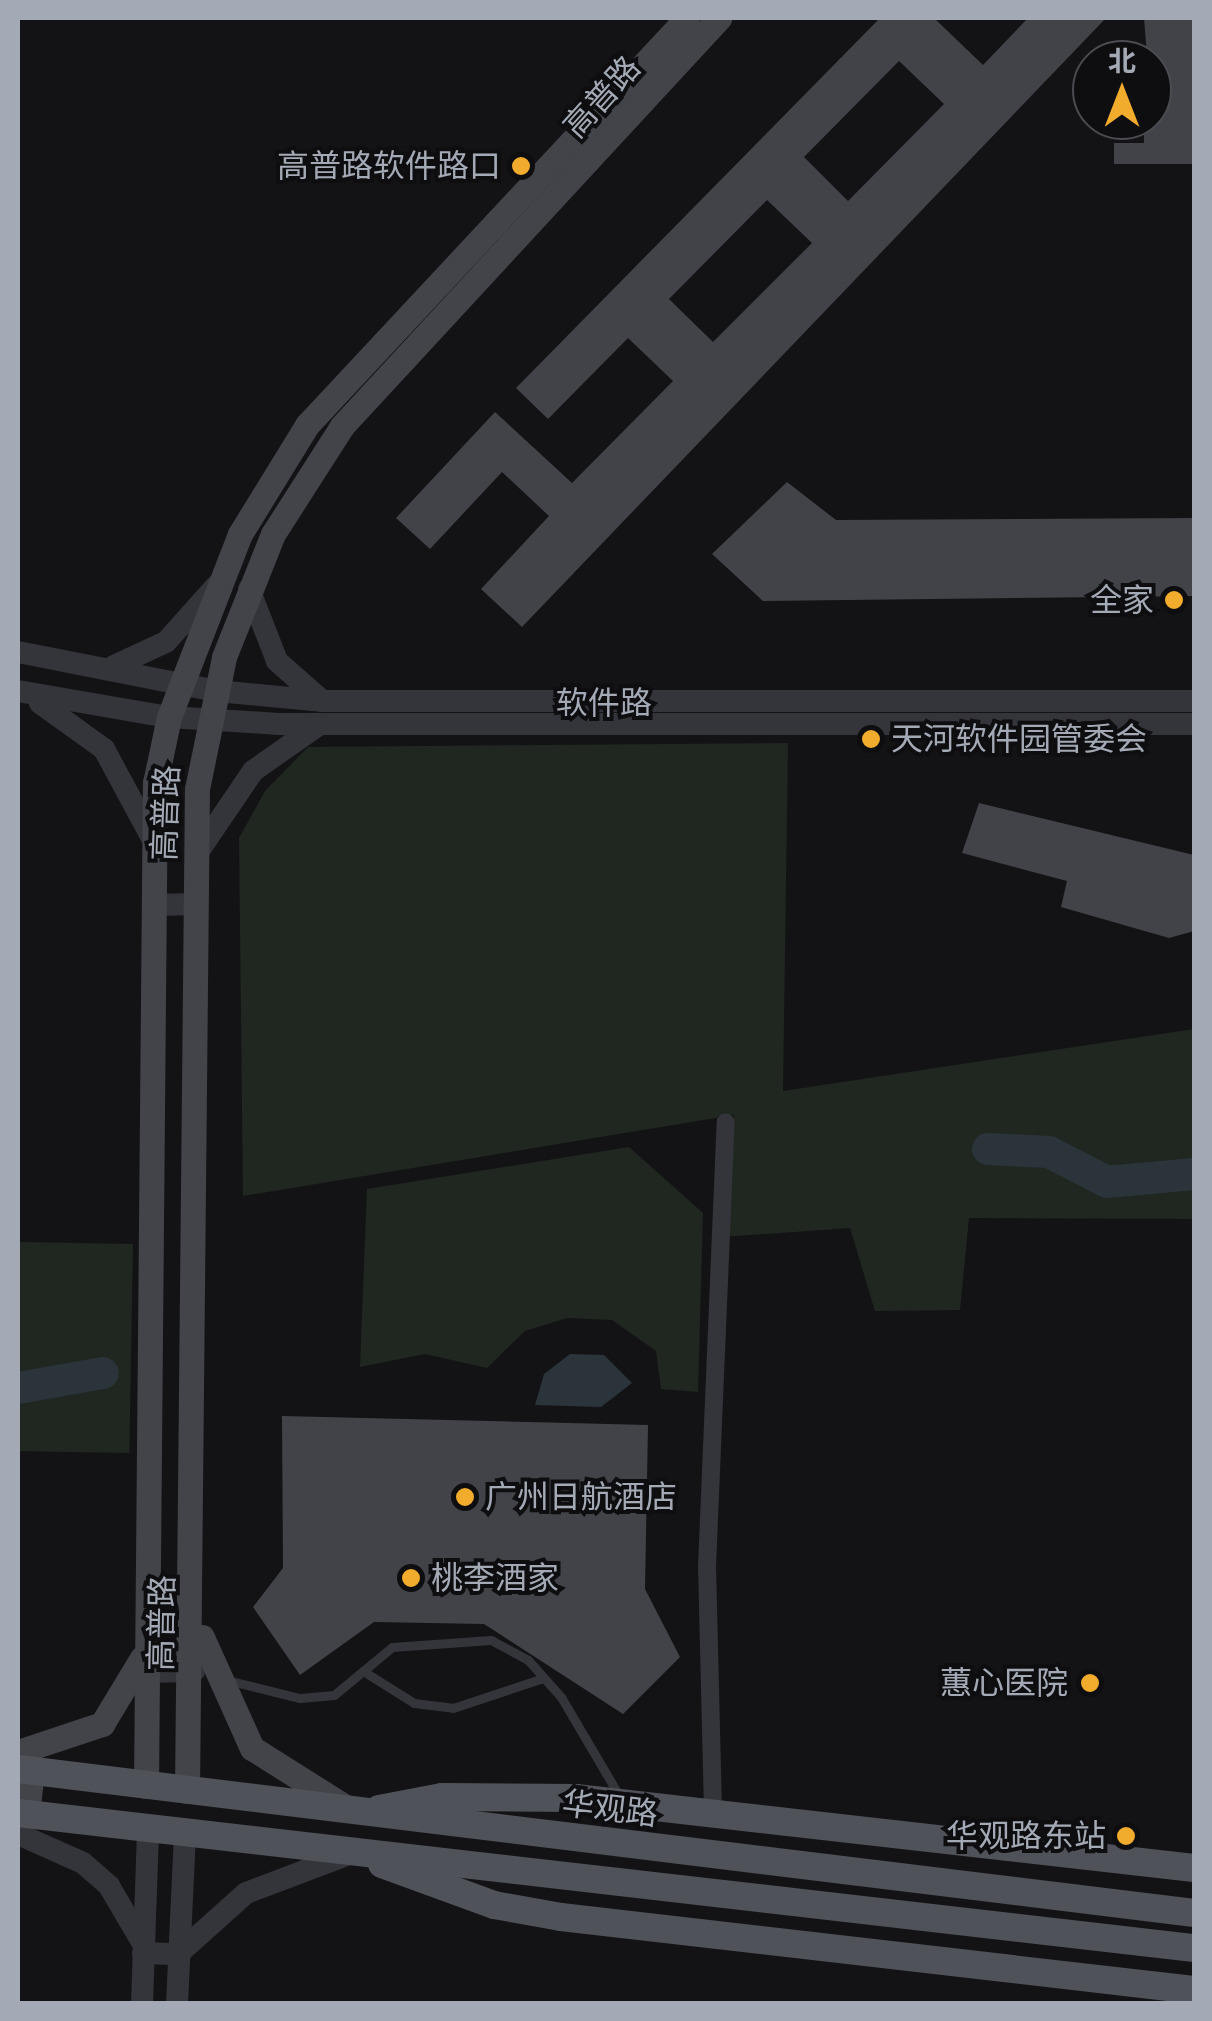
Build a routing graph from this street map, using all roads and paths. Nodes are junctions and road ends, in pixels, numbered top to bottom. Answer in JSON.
{"nodes":[{"id":1,"x":687,"y":18,"type":"edge"},
{"id":2,"x":719,"y":18,"type":"edge"},
{"id":3,"x":221,"y":580,"type":"junction"},
{"id":4,"x":248,"y":585,"type":"junction"},
{"id":5,"x":18,"y":652,"type":"edge"},
{"id":6,"x":104,"y":668,"type":"junction"},
{"id":7,"x":184,"y":683,"type":"junction"},
{"id":8,"x":217,"y":691,"type":"junction"},
{"id":9,"x":18,"y":692,"type":"edge"},
{"id":10,"x":1194,"y":701,"type":"edge"},
{"id":11,"x":321,"y":712,"type":"junction"},
{"id":12,"x":169,"y":718,"type":"junction"},
{"id":13,"x":207,"y":720,"type":"junction"},
{"id":14,"x":1194,"y":724,"type":"edge"},
{"id":15,"x":154,"y":842,"type":"junction"},
{"id":16,"x":198,"y":852,"type":"junction"},
{"id":17,"x":196,"y":904,"type":"junction"},
{"id":18,"x":153,"y":905,"type":"junction"},
{"id":19,"x":726,"y":1122,"type":"dead end"},
{"id":20,"x":147,"y":1628,"type":"junction"},
{"id":21,"x":363,"y":1671,"type":"junction"},
{"id":22,"x":146,"y":1672,"type":"junction"},
{"id":23,"x":205,"y":1674,"type":"junction"},
{"id":24,"x":543,"y":1678,"type":"junction"},
{"id":25,"x":22,"y":1764,"type":"edge"},
{"id":26,"x":146,"y":1786,"type":"junction"},
{"id":27,"x":187,"y":1791,"type":"junction"},
{"id":28,"x":622,"y":1802,"type":"junction"},
{"id":29,"x":713,"y":1811,"type":"junction"},
{"id":30,"x":358,"y":1814,"type":"junction"},
{"id":31,"x":21,"y":1820,"type":"edge"},
{"id":32,"x":148,"y":1828,"type":"junction"},
{"id":33,"x":185,"y":1833,"type":"junction"},
{"id":34,"x":358,"y":1853,"type":"junction"},
{"id":35,"x":1194,"y":1868,"type":"edge"},
{"id":36,"x":1194,"y":1913,"type":"edge"},
{"id":37,"x":1194,"y":1948,"type":"edge"},
{"id":38,"x":143,"y":1949,"type":"junction"},
{"id":39,"x":178,"y":1954,"type":"junction"},
{"id":40,"x":1194,"y":1990,"type":"edge"},
{"id":41,"x":142,"y":2004,"type":"edge"},
{"id":42,"x":178,"y":2004,"type":"edge"}],
"edges":[{"from":1,"to":3,"type":"main road","name":"高普路"},
{"from":2,"to":4,"type":"main road","name":"高普路"},
{"from":3,"to":6,"type":"street"},
{"from":3,"to":7,"type":"main road","name":"高普路"},
{"from":4,"to":8,"type":"main road","name":"高普路"},
{"from":4,"to":11,"type":"street"},
{"from":5,"to":6,"type":"street","name":"软件路"},
{"from":6,"to":7,"type":"street","name":"软件路"},
{"from":7,"to":8,"type":"street","name":"软件路"},
{"from":7,"to":12,"type":"main road","name":"高普路"},
{"from":8,"to":11,"type":"street","name":"软件路"},
{"from":8,"to":13,"type":"main road","name":"高普路"},
{"from":9,"to":12,"type":"street","name":"软件路"},
{"from":9,"to":15,"type":"street"},
{"from":10,"to":11,"type":"street","name":"软件路"},
{"from":11,"to":13,"type":"street","name":"软件路"},
{"from":11,"to":14,"type":"street","name":"软件路"},
{"from":11,"to":16,"type":"street"},
{"from":12,"to":13,"type":"street","name":"软件路"},
{"from":12,"to":15,"type":"main road","name":"高普路"},
{"from":13,"to":16,"type":"main road","name":"高普路"},
{"from":15,"to":18,"type":"main road","name":"高普路"},
{"from":16,"to":17,"type":"main road","name":"高普路"},
{"from":17,"to":18,"type":"street"},
{"from":17,"to":23,"type":"main road","name":"高普路"},
{"from":18,"to":20,"type":"main road","name":"高普路"},
{"from":19,"to":29,"type":"street"},
{"from":20,"to":22,"type":"main road","name":"高普路"},
{"from":20,"to":25,"type":"main road"},
{"from":21,"to":23,"type":"lane"},
{"from":21,"to":24,"type":"lane"},
{"from":21,"to":24,"type":"lane"},
{"from":22,"to":23,"type":"street"},
{"from":22,"to":26,"type":"main road","name":"高普路"},
{"from":23,"to":27,"type":"main road","name":"高普路"},
{"from":23,"to":30,"type":"main road"},
{"from":24,"to":28,"type":"lane"},
{"from":25,"to":26,"type":"main road","name":"华观路"},
{"from":25,"to":31,"type":"main road"},
{"from":26,"to":27,"type":"main road","name":"华观路"},
{"from":27,"to":30,"type":"main road","name":"华观路"},
{"from":28,"to":29,"type":"main road"},
{"from":28,"to":30,"type":"main road"},
{"from":29,"to":35,"type":"main road"},
{"from":30,"to":36,"type":"main road","name":"华观路"},
{"from":31,"to":32,"type":"main road"},
{"from":31,"to":38,"type":"street"},
{"from":32,"to":33,"type":"main road"},
{"from":32,"to":38,"type":"street"},
{"from":33,"to":34,"type":"main road"},
{"from":33,"to":39,"type":"street"},
{"from":34,"to":37,"type":"main road"},
{"from":34,"to":39,"type":"street"},
{"from":34,"to":40,"type":"main road"},
{"from":38,"to":39,"type":"street"},
{"from":38,"to":41,"type":"street"},
{"from":39,"to":42,"type":"street"}]}
